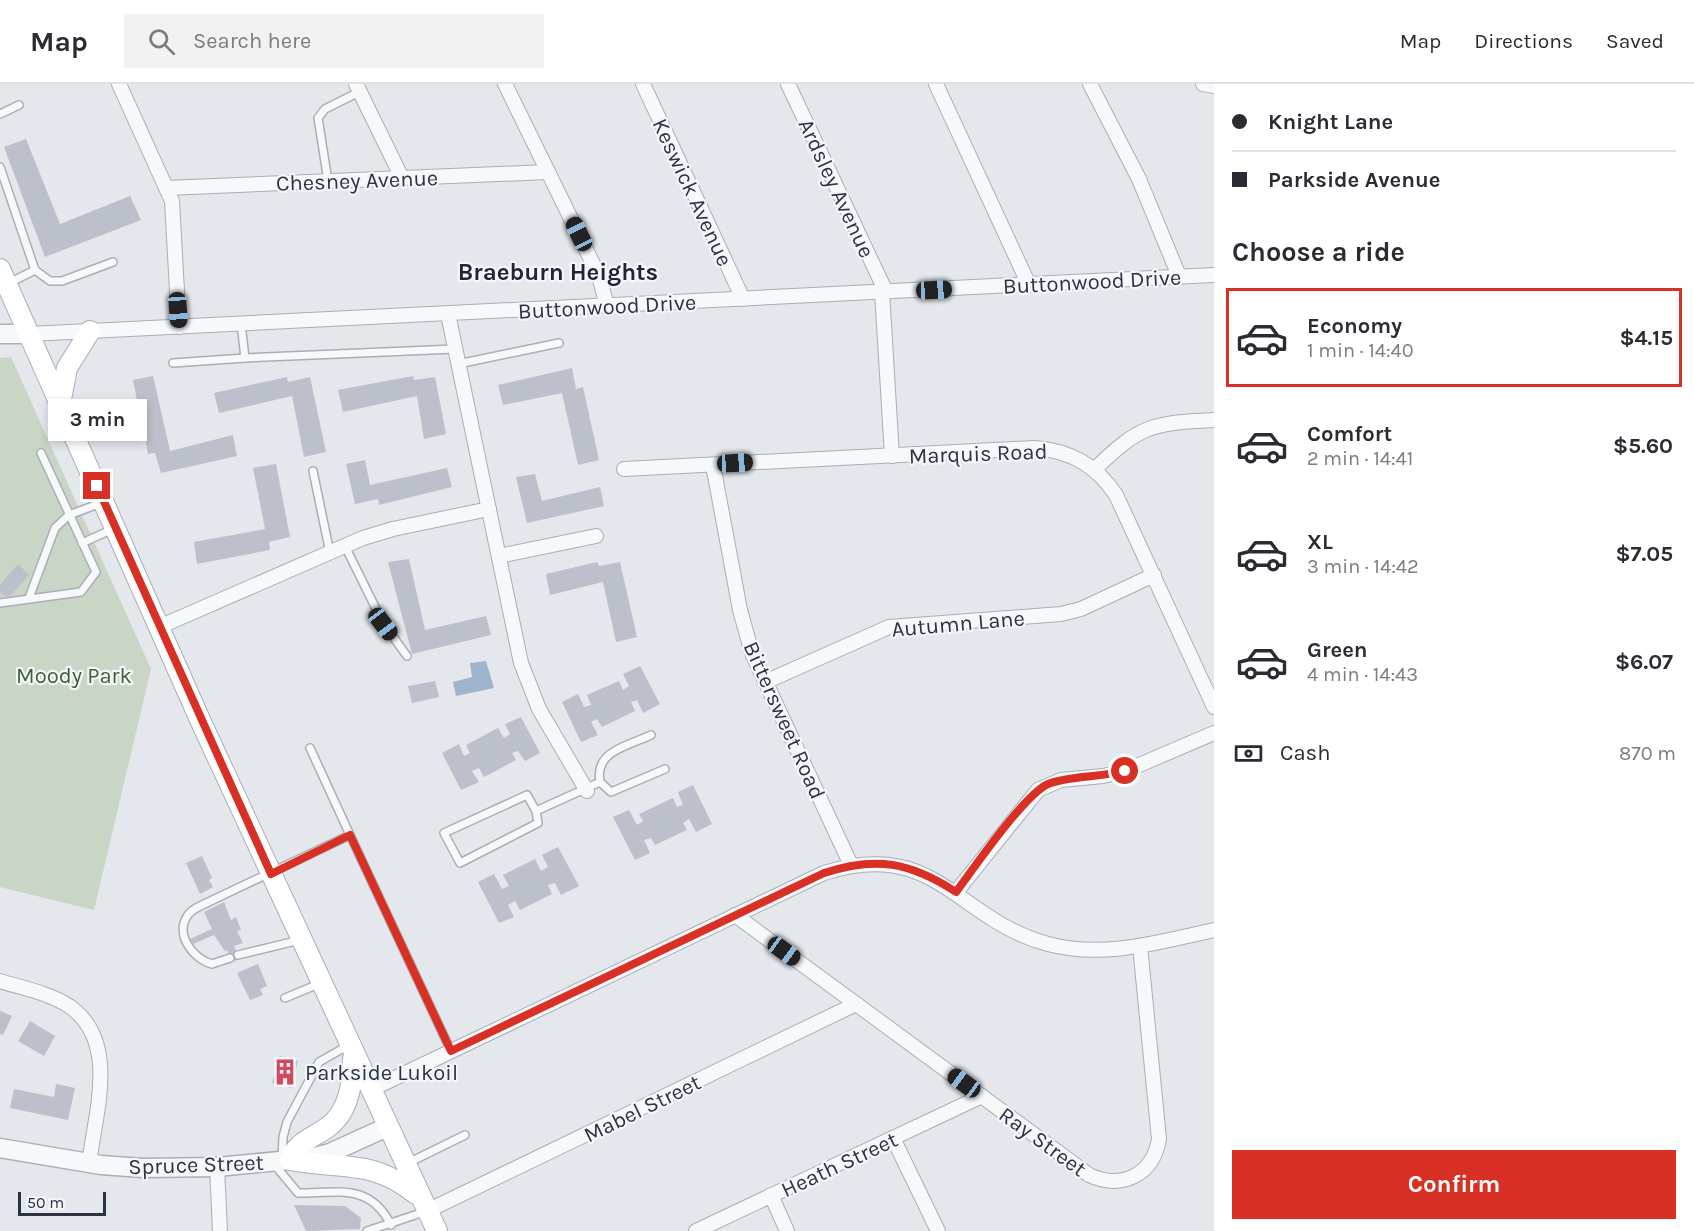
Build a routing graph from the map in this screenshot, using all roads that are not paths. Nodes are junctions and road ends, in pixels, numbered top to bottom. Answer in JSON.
{"nodes":[{"id":1,"x":119,"y":84,"type":"edge"},
{"id":2,"x":505,"y":84,"type":"edge"},
{"id":3,"x":643,"y":84,"type":"edge"},
{"id":4,"x":788,"y":84,"type":"edge"},
{"id":5,"x":936,"y":84,"type":"edge"},
{"id":6,"x":1090,"y":84,"type":"edge"},
{"id":7,"x":1203,"y":84,"type":"edge"},
{"id":8,"x":1214,"y":86,"type":"edge"},
{"id":9,"x":357,"y":88,"type":"edge"},
{"id":10,"x":19,"y":105,"type":"dead end"},
{"id":11,"x":0,"y":114,"type":"edge"},
{"id":12,"x":0,"y":167,"type":"edge"},
{"id":13,"x":548,"y":172,"type":"junction"},
{"id":14,"x":402,"y":178,"type":"junction"},
{"id":15,"x":328,"y":181,"type":"junction"},
{"id":16,"x":166,"y":188,"type":"junction"},
{"id":17,"x":113,"y":262,"type":"dead end"},
{"id":18,"x":35,"y":270,"type":"junction"},
{"id":19,"x":2,"y":273,"type":"edge"},
{"id":20,"x":1214,"y":275,"type":"edge"},
{"id":21,"x":1179,"y":276,"type":"junction"},
{"id":22,"x":1029,"y":285,"type":"junction"},
{"id":23,"x":884,"y":292,"type":"junction"},
{"id":24,"x":743,"y":299,"type":"junction"},
{"id":25,"x":607,"y":306,"type":"junction"},
{"id":26,"x":448,"y":314,"type":"junction"},
{"id":27,"x":241,"y":324,"type":"junction"},
{"id":28,"x":179,"y":327,"type":"junction"},
{"id":29,"x":90,"y":331,"type":"junction"},
{"id":30,"x":0,"y":334,"type":"edge"},
{"id":31,"x":29,"y":334,"type":"junction"},
{"id":32,"x":559,"y":343,"type":"dead end"},
{"id":33,"x":455,"y":349,"type":"junction"},
{"id":34,"x":245,"y":358,"type":"junction"},
{"id":35,"x":173,"y":363,"type":"dead end"},
{"id":36,"x":458,"y":364,"type":"junction"},
{"id":37,"x":60,"y":404,"type":"junction"},
{"id":38,"x":1214,"y":420,"type":"edge"},
{"id":39,"x":41,"y":453,"type":"dead end"},
{"id":40,"x":892,"y":456,"type":"junction"},
{"id":41,"x":713,"y":465,"type":"junction"},
{"id":42,"x":624,"y":469,"type":"dead end"},
{"id":43,"x":1095,"y":470,"type":"junction"},
{"id":44,"x":313,"y":471,"type":"dead end"},
{"id":45,"x":104,"y":502,"type":"junction"},
{"id":46,"x":489,"y":509,"type":"junction"},
{"id":47,"x":69,"y":515,"type":"junction"},
{"id":48,"x":115,"y":528,"type":"junction"},
{"id":49,"x":596,"y":536,"type":"dead end"},
{"id":50,"x":82,"y":543,"type":"junction"},
{"id":51,"x":345,"y":546,"type":"junction"},
{"id":52,"x":330,"y":553,"type":"junction"},
{"id":53,"x":499,"y":556,"type":"junction"},
{"id":54,"x":1154,"y":575,"type":"junction"},
{"id":55,"x":29,"y":598,"type":"junction"},
{"id":56,"x":0,"y":603,"type":"edge"},
{"id":57,"x":159,"y":627,"type":"junction"},
{"id":58,"x":407,"y":656,"type":"dead end"},
{"id":59,"x":765,"y":682,"type":"junction"},
{"id":60,"x":1214,"y":707,"type":"edge"},
{"id":61,"x":1214,"y":733,"type":"edge"},
{"id":62,"x":651,"y":735,"type":"dead end"},
{"id":63,"x":310,"y":748,"type":"dead end"},
{"id":64,"x":665,"y":769,"type":"dead end"},
{"id":65,"x":600,"y":782,"type":"junction"},
{"id":66,"x":586,"y":790,"type":"junction"},
{"id":67,"x":536,"y":811,"type":"junction"},
{"id":68,"x":350,"y":835,"type":"junction"},
{"id":69,"x":851,"y":865,"type":"junction"},
{"id":70,"x":271,"y":874,"type":"junction"},
{"id":71,"x":956,"y":892,"type":"junction"},
{"id":72,"x":735,"y":915,"type":"junction"},
{"id":73,"x":1214,"y":930,"type":"edge"},
{"id":74,"x":301,"y":940,"type":"junction"},
{"id":75,"x":1140,"y":946,"type":"junction"},
{"id":76,"x":238,"y":955,"type":"dead end"},
{"id":77,"x":230,"y":958,"type":"dead end"},
{"id":78,"x":0,"y":981,"type":"edge"},
{"id":79,"x":321,"y":983,"type":"junction"},
{"id":80,"x":285,"y":998,"type":"dead end"},
{"id":81,"x":856,"y":1004,"type":"junction"},
{"id":82,"x":351,"y":1048,"type":"junction"},
{"id":83,"x":451,"y":1051,"type":"junction"},
{"id":84,"x":370,"y":1090,"type":"junction"},
{"id":85,"x":982,"y":1096,"type":"junction"},
{"id":86,"x":387,"y":1127,"type":"junction"},
{"id":87,"x":465,"y":1135,"type":"dead end"},
{"id":88,"x":893,"y":1138,"type":"junction"},
{"id":89,"x":0,"y":1148,"type":"edge"},
{"id":90,"x":282,"y":1161,"type":"junction"},
{"id":91,"x":89,"y":1164,"type":"junction"},
{"id":92,"x":405,"y":1165,"type":"junction"},
{"id":93,"x":218,"y":1167,"type":"junction"},
{"id":94,"x":771,"y":1196,"type":"junction"},
{"id":95,"x":423,"y":1204,"type":"junction"},
{"id":96,"x":391,"y":1225,"type":"junction"},
{"id":97,"x":220,"y":1231,"type":"edge"},
{"id":98,"x":368,"y":1231,"type":"edge"},
{"id":99,"x":437,"y":1231,"type":"edge"},
{"id":100,"x":696,"y":1231,"type":"edge"},
{"id":101,"x":787,"y":1231,"type":"edge"},
{"id":102,"x":938,"y":1231,"type":"edge"}],
"edges":[{"from":1,"to":16,"type":"street"},
{"from":2,"to":13,"type":"street"},
{"from":3,"to":24,"type":"street","name":"Keswick Avenue"},
{"from":4,"to":23,"type":"street","name":"Ardsley Avenue"},
{"from":5,"to":22,"type":"street"},
{"from":6,"to":21,"type":"street"},
{"from":7,"to":8,"type":"street"},
{"from":9,"to":14,"type":"street"},
{"from":9,"to":15,"type":"lane"},
{"from":10,"to":11,"type":"lane"},
{"from":12,"to":18,"type":"lane"},
{"from":13,"to":14,"type":"street","name":"Chesney Avenue"},
{"from":13,"to":25,"type":"street"},
{"from":14,"to":15,"type":"street","name":"Chesney Avenue"},
{"from":15,"to":16,"type":"street","name":"Chesney Avenue"},
{"from":16,"to":28,"type":"street"},
{"from":17,"to":18,"type":"lane"},
{"from":18,"to":19,"type":"lane"},
{"from":19,"to":31,"type":"main road"},
{"from":20,"to":21,"type":"street","name":"Buttonwood Drive"},
{"from":21,"to":22,"type":"street","name":"Buttonwood Drive"},
{"from":22,"to":23,"type":"street","name":"Buttonwood Drive"},
{"from":23,"to":24,"type":"street","name":"Buttonwood Drive"},
{"from":23,"to":40,"type":"street"},
{"from":24,"to":25,"type":"street","name":"Buttonwood Drive"},
{"from":25,"to":26,"type":"street","name":"Buttonwood Drive"},
{"from":26,"to":27,"type":"street","name":"Buttonwood Drive"},
{"from":26,"to":33,"type":"street"},
{"from":27,"to":28,"type":"street","name":"Buttonwood Drive"},
{"from":27,"to":34,"type":"lane"},
{"from":28,"to":29,"type":"street","name":"Buttonwood Drive"},
{"from":29,"to":31,"type":"street","name":"Buttonwood Drive"},
{"from":29,"to":37,"type":"main road"},
{"from":30,"to":31,"type":"street","name":"Buttonwood Drive"},
{"from":31,"to":37,"type":"main road"},
{"from":32,"to":36,"type":"lane"},
{"from":33,"to":34,"type":"lane"},
{"from":33,"to":36,"type":"street"},
{"from":34,"to":35,"type":"lane"},
{"from":36,"to":46,"type":"street"},
{"from":37,"to":45,"type":"main road"},
{"from":38,"to":43,"type":"street"},
{"from":39,"to":47,"type":"lane"},
{"from":40,"to":41,"type":"street","name":"Marquis Road"},
{"from":40,"to":43,"type":"street","name":"Marquis Road"},
{"from":41,"to":42,"type":"street","name":"Marquis Road"},
{"from":41,"to":59,"type":"street","name":"Bittersweet Road"},
{"from":43,"to":54,"type":"street","name":"Marquis Road"},
{"from":44,"to":52,"type":"lane"},
{"from":45,"to":47,"type":"lane"},
{"from":45,"to":48,"type":"main road"},
{"from":46,"to":51,"type":"street"},
{"from":46,"to":53,"type":"street"},
{"from":47,"to":50,"type":"lane"},
{"from":47,"to":55,"type":"lane"},
{"from":48,"to":50,"type":"lane"},
{"from":48,"to":57,"type":"main road"},
{"from":49,"to":53,"type":"street"},
{"from":50,"to":55,"type":"lane"},
{"from":51,"to":52,"type":"street"},
{"from":51,"to":58,"type":"lane"},
{"from":52,"to":57,"type":"street"},
{"from":53,"to":66,"type":"street"},
{"from":54,"to":59,"type":"street","name":"Autumn Lane"},
{"from":54,"to":60,"type":"street","name":"Marquis Road"},
{"from":55,"to":56,"type":"lane"},
{"from":57,"to":70,"type":"main road"},
{"from":59,"to":69,"type":"street","name":"Bittersweet Road"},
{"from":61,"to":71,"type":"street"},
{"from":62,"to":65,"type":"lane"},
{"from":63,"to":68,"type":"lane"},
{"from":64,"to":65,"type":"lane"},
{"from":65,"to":66,"type":"lane"},
{"from":66,"to":67,"type":"lane"},
{"from":67,"to":67,"type":"lane"},
{"from":68,"to":70,"type":"lane"},
{"from":68,"to":83,"type":"lane"},
{"from":69,"to":71,"type":"street"},
{"from":69,"to":72,"type":"street"},
{"from":70,"to":74,"type":"main road"},
{"from":70,"to":77,"type":"lane"},
{"from":71,"to":75,"type":"street"},
{"from":72,"to":81,"type":"street","name":"Ray Street"},
{"from":72,"to":83,"type":"street"},
{"from":73,"to":75,"type":"street"},
{"from":74,"to":76,"type":"lane"},
{"from":74,"to":79,"type":"main road"},
{"from":75,"to":85,"type":"street","name":"Ray Street"},
{"from":78,"to":91,"type":"street"},
{"from":79,"to":80,"type":"lane"},
{"from":79,"to":82,"type":"main road"},
{"from":81,"to":85,"type":"street","name":"Ray Street"},
{"from":81,"to":95,"type":"street","name":"Mabel Street"},
{"from":82,"to":84,"type":"main road"},
{"from":82,"to":90,"type":"lane"},
{"from":82,"to":90,"type":"main road"},
{"from":83,"to":84,"type":"street"},
{"from":84,"to":86,"type":"main road"},
{"from":85,"to":88,"type":"street","name":"Heath Street"},
{"from":86,"to":90,"type":"street","name":"Spruce Street"},
{"from":86,"to":92,"type":"main road"},
{"from":87,"to":92,"type":"lane"},
{"from":88,"to":94,"type":"street","name":"Heath Street"},
{"from":88,"to":102,"type":"street"},
{"from":89,"to":91,"type":"street","name":"Spruce Street"},
{"from":90,"to":93,"type":"street","name":"Spruce Street"},
{"from":90,"to":95,"type":"main road"},
{"from":90,"to":96,"type":"lane"},
{"from":91,"to":93,"type":"street","name":"Spruce Street"},
{"from":92,"to":95,"type":"main road"},
{"from":93,"to":97,"type":"street"},
{"from":94,"to":100,"type":"street","name":"Heath Street"},
{"from":94,"to":101,"type":"street"},
{"from":95,"to":96,"type":"lane"},
{"from":95,"to":99,"type":"main road"},
{"from":96,"to":98,"type":"lane"}]}
